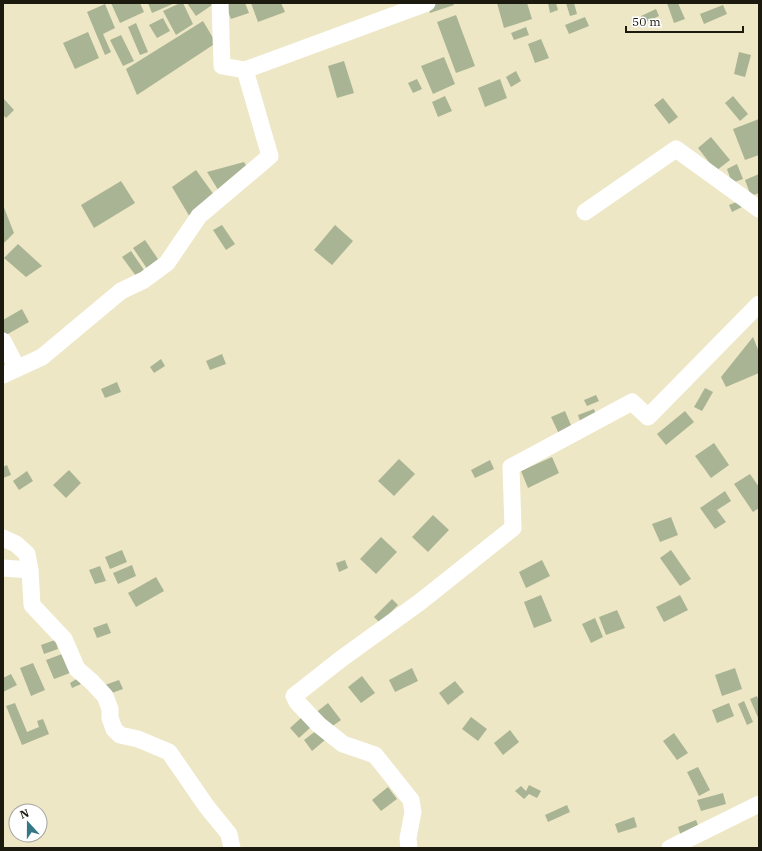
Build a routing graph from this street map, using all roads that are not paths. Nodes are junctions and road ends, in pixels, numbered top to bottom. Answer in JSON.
{"nodes":[{"id":1,"x":220,"y":3,"type":"edge"},
{"id":2,"x":427,"y":3,"type":"edge"},
{"id":3,"x":245,"y":70,"type":"junction"},
{"id":4,"x":759,"y":209,"type":"edge"},
{"id":5,"x":585,"y":212,"type":"dead end"},
{"id":6,"x":759,"y":304,"type":"edge"},
{"id":7,"x":3,"y":341,"type":"edge"},
{"id":8,"x":10,"y":371,"type":"edge"},
{"id":9,"x":3,"y":538,"type":"edge"},
{"id":10,"x":3,"y":568,"type":"edge"},
{"id":11,"x":30,"y":570,"type":"junction"},
{"id":12,"x":759,"y":804,"type":"edge"},
{"id":13,"x":232,"y":848,"type":"edge"},
{"id":14,"x":409,"y":848,"type":"edge"},
{"id":15,"x":670,"y":848,"type":"edge"}],
"edges":[{"from":1,"to":3,"type":"street"},
{"from":2,"to":3,"type":"street"},
{"from":3,"to":8,"type":"street"},
{"from":4,"to":5,"type":"street"},
{"from":6,"to":14,"type":"street"},
{"from":7,"to":8,"type":"street"},
{"from":9,"to":11,"type":"street"},
{"from":10,"to":11,"type":"street"},
{"from":11,"to":13,"type":"street"},
{"from":12,"to":15,"type":"street"}]}
